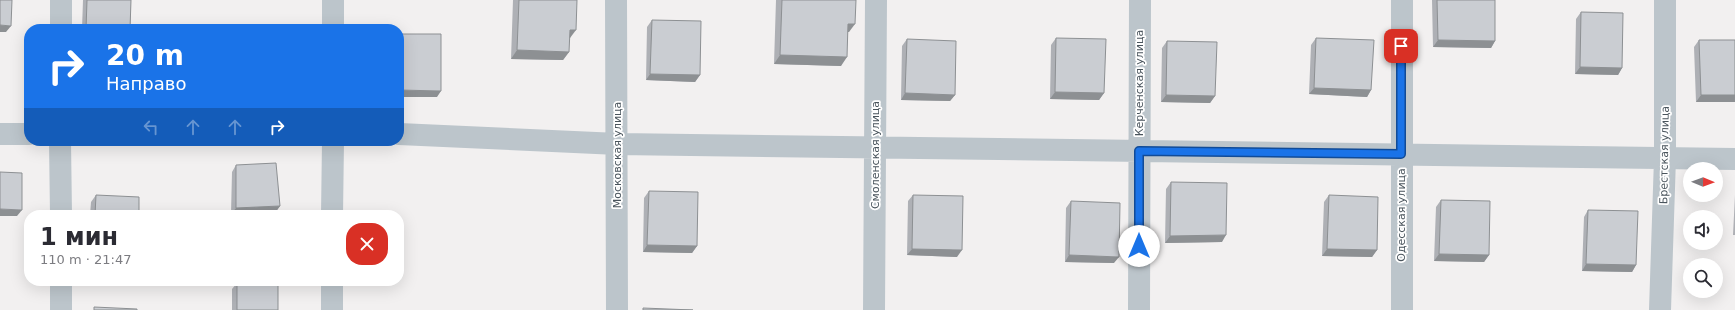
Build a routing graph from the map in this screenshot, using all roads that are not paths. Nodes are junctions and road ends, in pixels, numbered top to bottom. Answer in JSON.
{"nodes":[{"id":1,"x":61,"y":0,"type":"edge"},
{"id":2,"x":333,"y":0,"type":"edge"},
{"id":3,"x":616,"y":0,"type":"edge"},
{"id":4,"x":876,"y":0,"type":"edge"},
{"id":5,"x":1140,"y":0,"type":"edge"},
{"id":6,"x":1402,"y":0,"type":"edge"},
{"id":7,"x":1665,"y":0,"type":"edge"},
{"id":8,"x":60,"y":24,"type":"edge"},
{"id":9,"x":333,"y":24,"type":"edge"},
{"id":10,"x":0,"y":134,"type":"edge"},
{"id":11,"x":24,"y":134,"type":"edge"},
{"id":12,"x":404,"y":134,"type":"edge"},
{"id":13,"x":618,"y":144,"type":"junction"},
{"id":14,"x":60,"y":146,"type":"edge"},
{"id":15,"x":333,"y":146,"type":"edge"},
{"id":16,"x":875,"y":148,"type":"junction"},
{"id":17,"x":1139,"y":151,"type":"junction"},
{"id":18,"x":1401,"y":154,"type":"junction"},
{"id":19,"x":1665,"y":158,"type":"junction"},
{"id":20,"x":1735,"y":159,"type":"edge"},
{"id":21,"x":61,"y":210,"type":"edge"},
{"id":22,"x":332,"y":210,"type":"edge"},
{"id":23,"x":61,"y":286,"type":"edge"},
{"id":24,"x":332,"y":286,"type":"edge"},
{"id":25,"x":61,"y":310,"type":"edge"},
{"id":26,"x":332,"y":310,"type":"edge"},
{"id":27,"x":617,"y":310,"type":"edge"},
{"id":28,"x":874,"y":310,"type":"edge"},
{"id":29,"x":1139,"y":310,"type":"edge"},
{"id":30,"x":1402,"y":310,"type":"edge"},
{"id":31,"x":1660,"y":310,"type":"edge"}],
"edges":[{"from":1,"to":8,"type":"street"},
{"from":2,"to":9,"type":"street"},
{"from":3,"to":13,"type":"street","name":"Московская улица"},
{"from":4,"to":16,"type":"street","name":"Смоленская улица"},
{"from":5,"to":17,"type":"street","name":"Керченская улица"},
{"from":6,"to":18,"type":"street","name":"Одесская улица"},
{"from":7,"to":19,"type":"street","name":"Брестская улица"},
{"from":10,"to":11,"type":"street"},
{"from":12,"to":13,"type":"street"},
{"from":13,"to":16,"type":"street"},
{"from":13,"to":27,"type":"street","name":"Московская улица"},
{"from":14,"to":21,"type":"street"},
{"from":15,"to":22,"type":"street"},
{"from":16,"to":17,"type":"street"},
{"from":16,"to":28,"type":"street","name":"Смоленская улица"},
{"from":17,"to":18,"type":"street"},
{"from":17,"to":29,"type":"street","name":"Керченская улица"},
{"from":18,"to":19,"type":"street"},
{"from":18,"to":30,"type":"street","name":"Одесская улица"},
{"from":19,"to":20,"type":"street"},
{"from":19,"to":31,"type":"street","name":"Брестская улица"},
{"from":23,"to":25,"type":"street"},
{"from":24,"to":26,"type":"street"}]}
